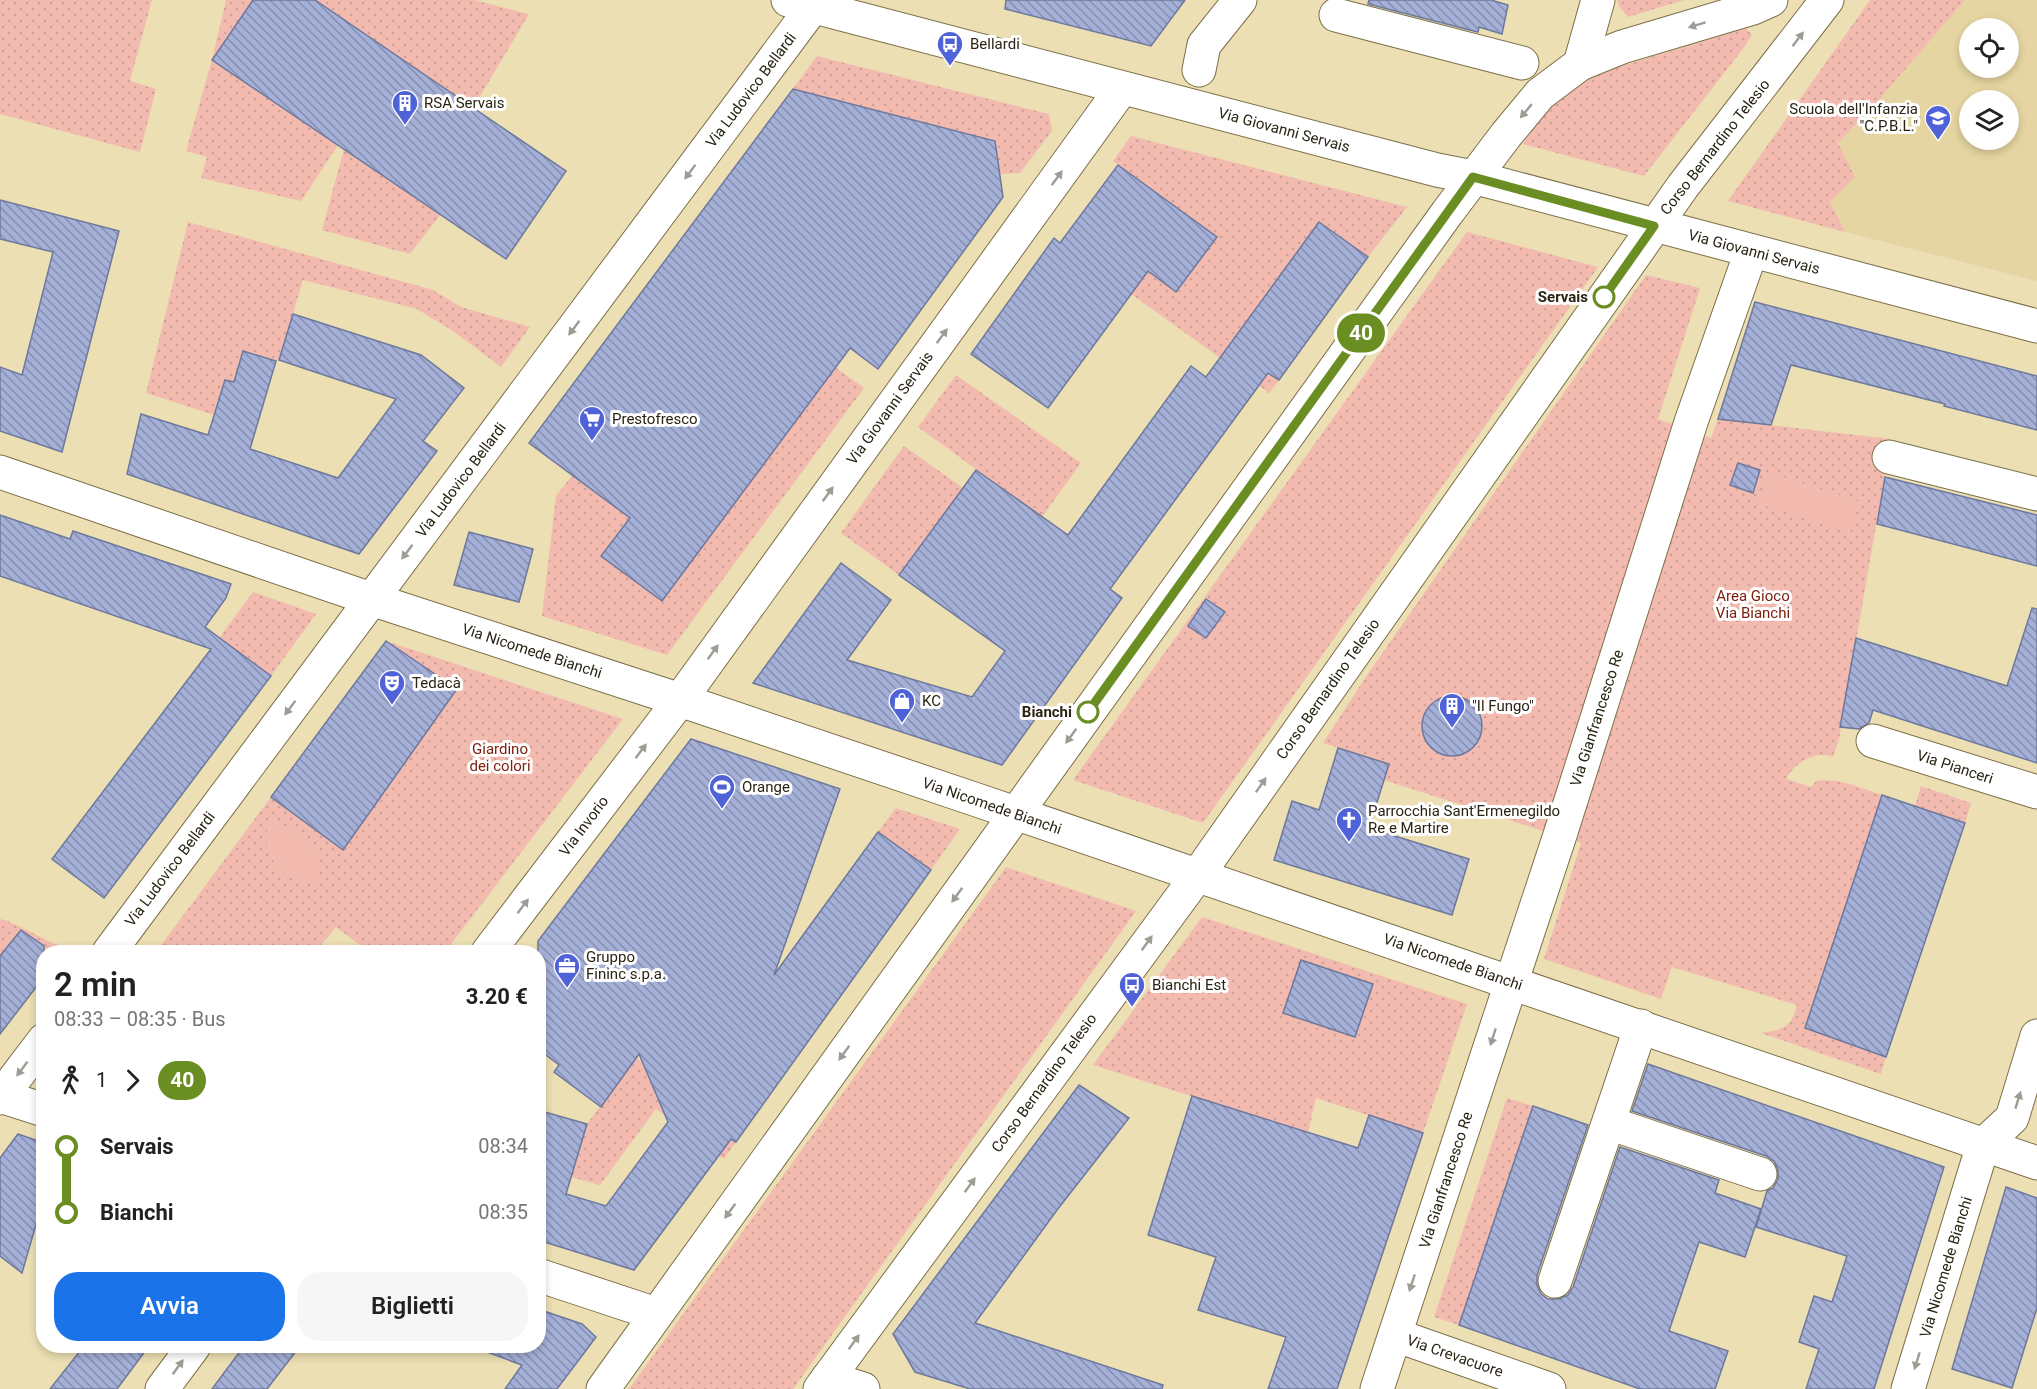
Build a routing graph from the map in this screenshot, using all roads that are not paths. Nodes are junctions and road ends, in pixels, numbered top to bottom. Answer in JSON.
{"nodes":[{"id":1,"x":1240,"y":0,"type":"edge"},
{"id":2,"x":1598,"y":0,"type":"edge"},
{"id":3,"x":1771,"y":0,"type":"edge"},
{"id":4,"x":1827,"y":0,"type":"edge"},
{"id":5,"x":806,"y":2,"type":"edge"},
{"id":6,"x":1336,"y":15,"type":"dead end"},
{"id":7,"x":1522,"y":63,"type":"dead end"},
{"id":8,"x":1580,"y":64,"type":"junction"},
{"id":9,"x":1199,"y":70,"type":"dead end"},
{"id":10,"x":1122,"y":88,"type":"junction"},
{"id":11,"x":1473,"y":177,"type":"junction"},
{"id":12,"x":1654,"y":226,"type":"junction"},
{"id":13,"x":1751,"y":252,"type":"junction"},
{"id":14,"x":2037,"y":326,"type":"edge"},
{"id":15,"x":1889,"y":457,"type":"dead end"},
{"id":16,"x":0,"y":472,"type":"edge"},
{"id":17,"x":2037,"y":494,"type":"edge"},
{"id":18,"x":371,"y":599,"type":"junction"},
{"id":19,"x":680,"y":700,"type":"junction"},
{"id":20,"x":1873,"y":741,"type":"dead end"},
{"id":21,"x":2037,"y":792,"type":"edge"},
{"id":22,"x":1015,"y":814,"type":"junction"},
{"id":23,"x":1197,"y":876,"type":"junction"},
{"id":24,"x":114,"y":945,"type":"edge"},
{"id":25,"x":493,"y":945,"type":"edge"},
{"id":26,"x":1511,"y":982,"type":"junction"},
{"id":27,"x":1641,"y":1026,"type":"junction"},
{"id":28,"x":2037,"y":1036,"type":"edge"},
{"id":29,"x":36,"y":1050,"type":"edge"},
{"id":30,"x":0,"y":1097,"type":"edge"},
{"id":31,"x":36,"y":1108,"type":"edge"},
{"id":32,"x":1609,"y":1122,"type":"junction"},
{"id":33,"x":1983,"y":1145,"type":"junction"},
{"id":34,"x":2037,"y":1163,"type":"edge"},
{"id":35,"x":1760,"y":1174,"type":"dead end"},
{"id":36,"x":546,"y":1278,"type":"edge"},
{"id":37,"x":1555,"y":1281,"type":"dead end"},
{"id":38,"x":656,"y":1314,"type":"junction"},
{"id":39,"x":1395,"y":1335,"type":"junction"},
{"id":40,"x":189,"y":1353,"type":"edge"},
{"id":41,"x":824,"y":1383,"type":"edge"},
{"id":42,"x":162,"y":1389,"type":"edge"},
{"id":43,"x":603,"y":1389,"type":"edge"},
{"id":44,"x":863,"y":1389,"type":"edge"},
{"id":45,"x":1377,"y":1389,"type":"edge"},
{"id":46,"x":1549,"y":1389,"type":"edge"},
{"id":47,"x":1908,"y":1389,"type":"edge"}],
"edges":[{"from":1,"to":9,"type":"street"},
{"from":2,"to":8,"type":"street"},
{"from":3,"to":8,"type":"street","one_way":true},
{"from":12,"to":4,"type":"street","name":"Corso Bernardino Telesio","one_way":true},
{"from":5,"to":10,"type":"street","name":"Via Giovanni Servais"},
{"from":5,"to":18,"type":"street","name":"Via Ludovico Bellardi","one_way":true},
{"from":6,"to":7,"type":"street"},
{"from":8,"to":11,"type":"street","one_way":true},
{"from":10,"to":11,"type":"street","name":"Via Giovanni Servais"},
{"from":19,"to":10,"type":"street","name":"Via Giovanni Servais","one_way":true},
{"from":11,"to":12,"type":"street","name":"Via Giovanni Servais"},
{"from":11,"to":22,"type":"street","one_way":true},
{"from":12,"to":13,"type":"street","name":"Via Giovanni Servais"},
{"from":23,"to":12,"type":"street","name":"Corso Bernardino Telesio","one_way":true},
{"from":13,"to":14,"type":"street","name":"Via Giovanni Servais"},
{"from":13,"to":26,"type":"street","name":"Via Gianfrancesco Re"},
{"from":15,"to":17,"type":"street"},
{"from":16,"to":18,"type":"street","name":"Via Nicomede Bianchi"},
{"from":18,"to":19,"type":"street","name":"Via Nicomede Bianchi"},
{"from":18,"to":24,"type":"street","name":"Via Ludovico Bellardi","one_way":true},
{"from":19,"to":22,"type":"street","name":"Via Nicomede Bianchi"},
{"from":25,"to":19,"type":"street","name":"Via Invorio","one_way":true},
{"from":20,"to":21,"type":"street","name":"Via Pianceri"},
{"from":22,"to":23,"type":"street","name":"Via Nicomede Bianchi"},
{"from":22,"to":38,"type":"street","one_way":true},
{"from":23,"to":26,"type":"street","name":"Via Nicomede Bianchi"},
{"from":41,"to":23,"type":"street","name":"Corso Bernardino Telesio","one_way":true},
{"from":26,"to":27,"type":"street","name":"Via Nicomede Bianchi"},
{"from":26,"to":39,"type":"street","name":"Via Gianfrancesco Re","one_way":true},
{"from":27,"to":32,"type":"street"},
{"from":27,"to":33,"type":"street","name":"Via Nicomede Bianchi"},
{"from":33,"to":28,"type":"street","name":"Via Nicomede Bianchi","one_way":true},
{"from":29,"to":30,"type":"street","one_way":true},
{"from":30,"to":31,"type":"street"},
{"from":32,"to":35,"type":"street"},
{"from":32,"to":37,"type":"street"},
{"from":33,"to":34,"type":"street","name":"Via Nicomede Bianchi"},
{"from":33,"to":47,"type":"street","name":"Via Nicomede Bianchi","one_way":true},
{"from":36,"to":38,"type":"street"},
{"from":38,"to":43,"type":"street"},
{"from":39,"to":45,"type":"street","name":"Via Gianfrancesco Re"},
{"from":39,"to":46,"type":"street","name":"Via Crevacuore"},
{"from":42,"to":40,"type":"street","one_way":true},
{"from":41,"to":44,"type":"street","name":"Corso Bernardino Telesio"}]}
